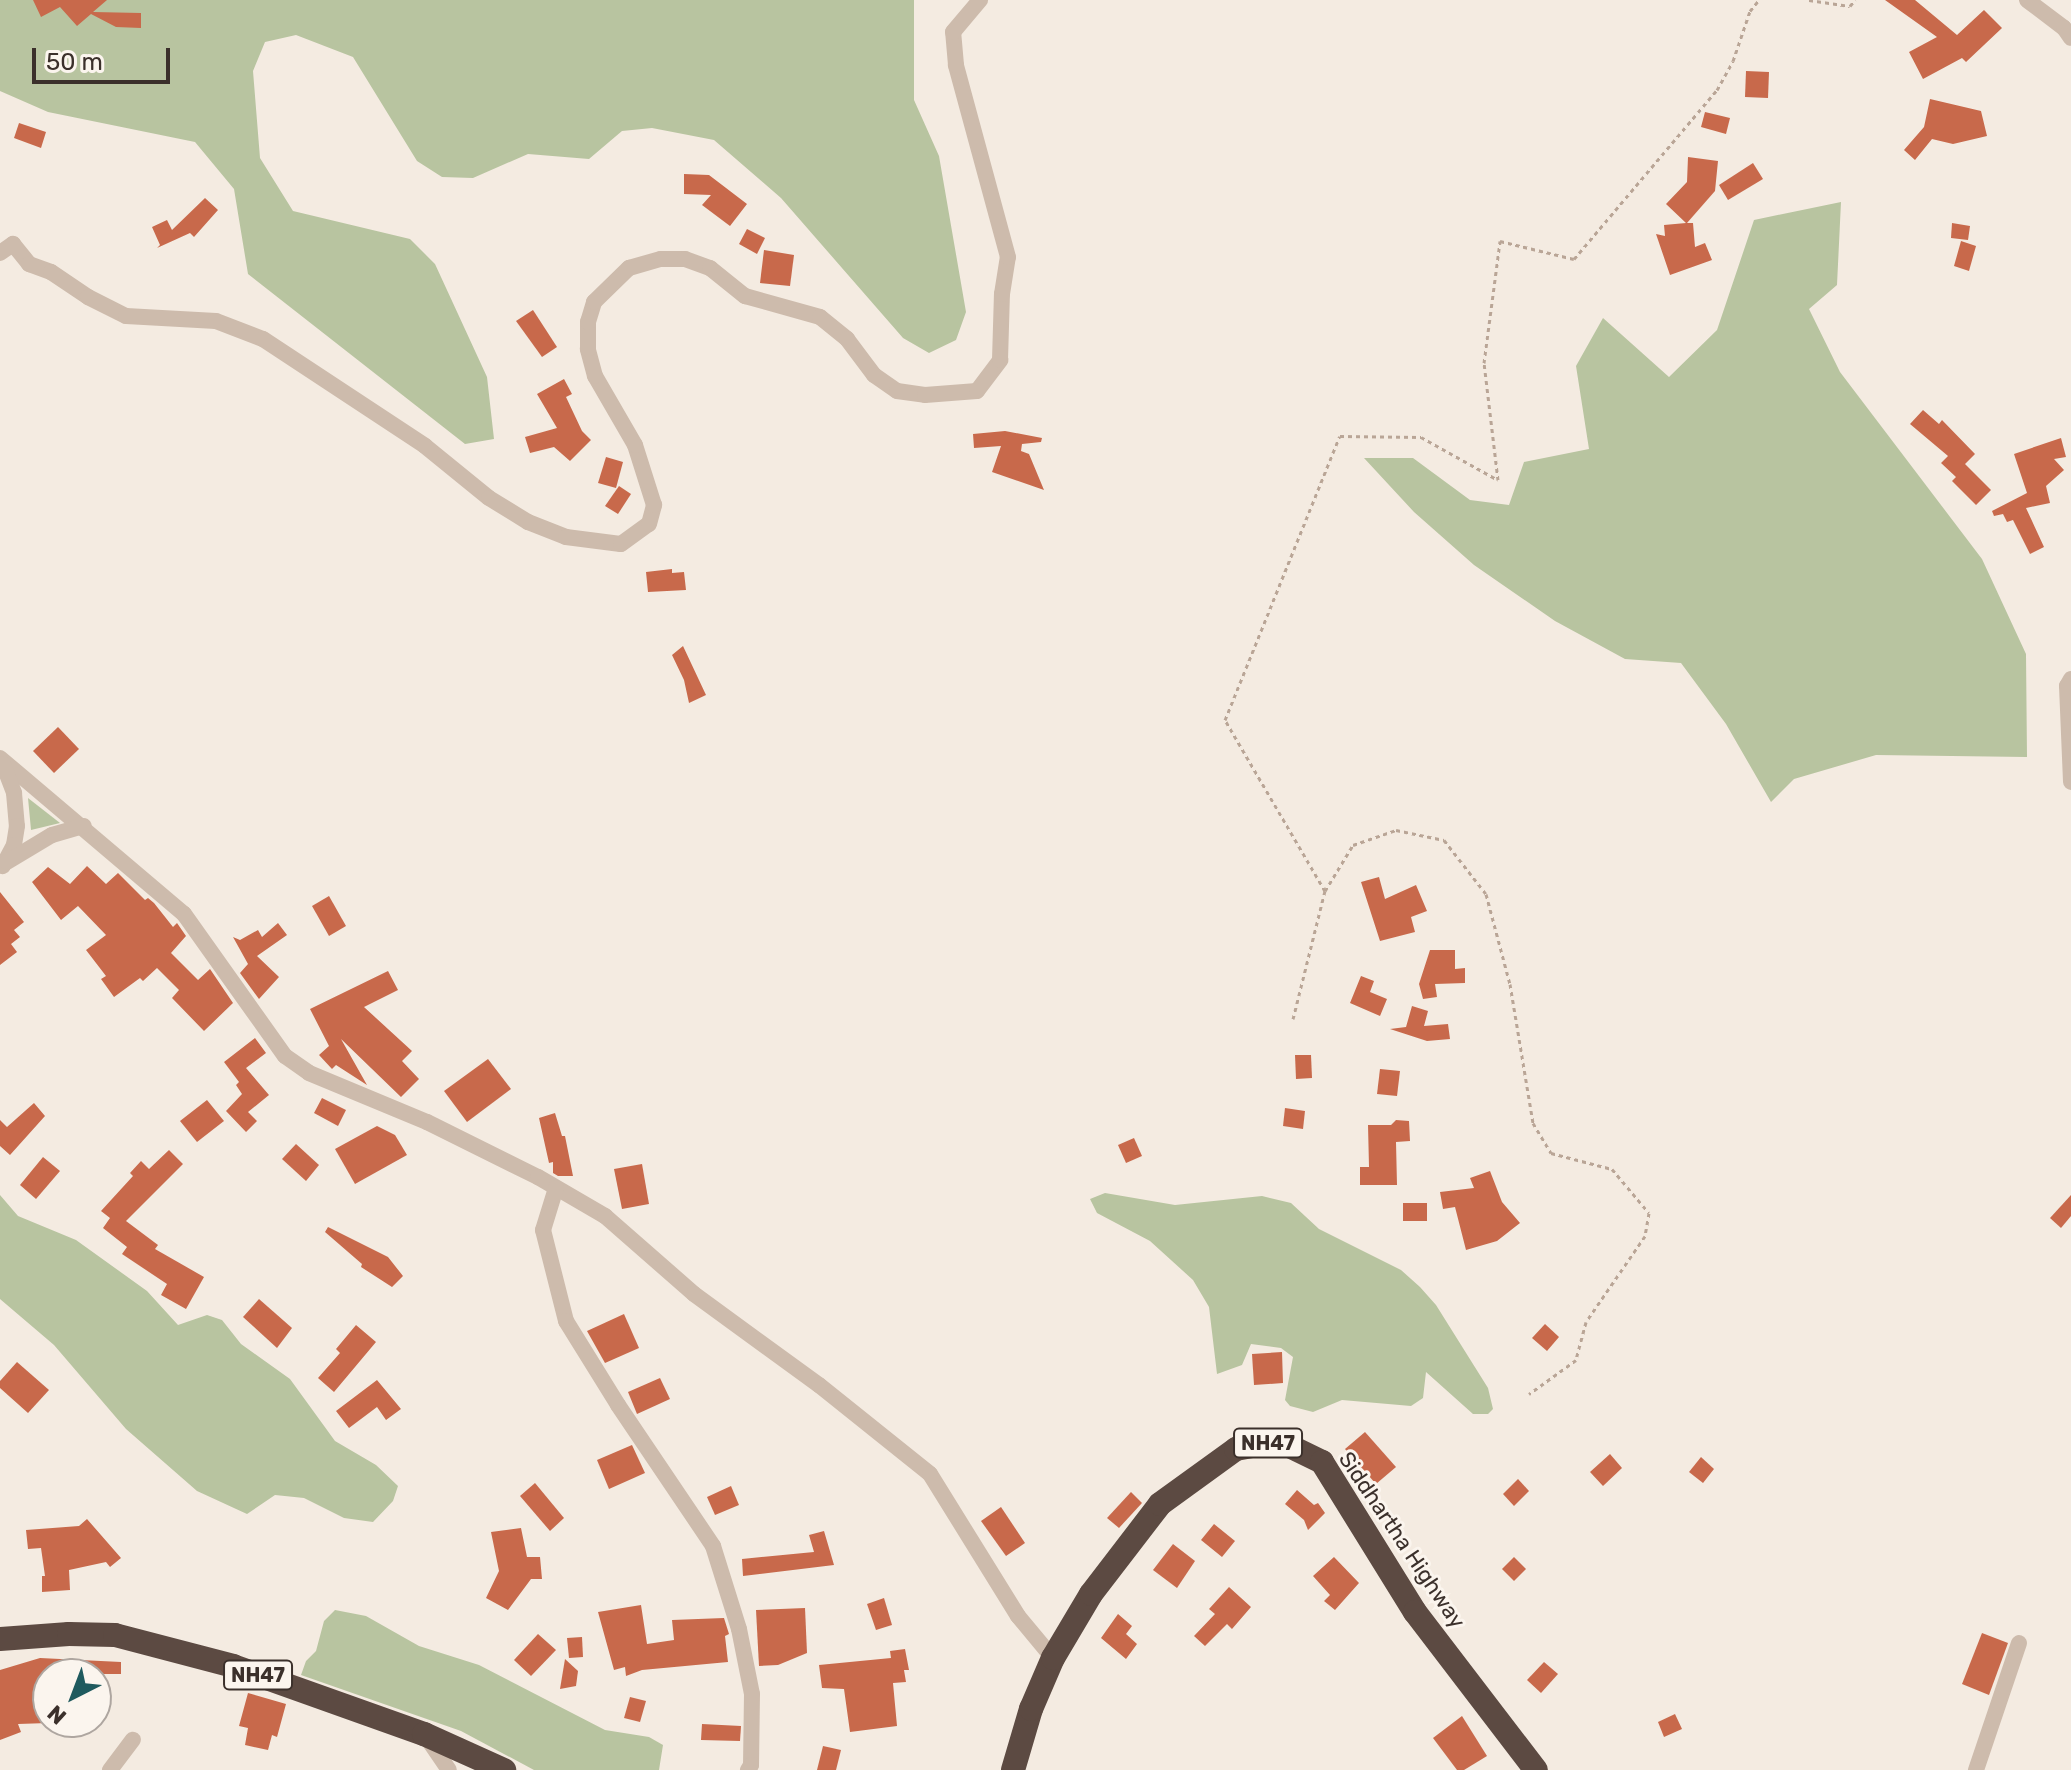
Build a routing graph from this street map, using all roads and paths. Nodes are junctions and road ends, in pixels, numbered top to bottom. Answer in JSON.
{"nodes":[{"id":1,"x":980,"y":0,"type":"edge"},
{"id":2,"x":1759,"y":0,"type":"edge"},
{"id":3,"x":1809,"y":0,"type":"edge"},
{"id":4,"x":1855,"y":0,"type":"edge"},
{"id":5,"x":2027,"y":0,"type":"edge"},
{"id":6,"x":2071,"y":38,"type":"edge"},
{"id":7,"x":0,"y":231,"type":"edge"},
{"id":8,"x":6,"y":248,"type":"edge"},
{"id":9,"x":2071,"y":679,"type":"edge"},
{"id":10,"x":0,"y":758,"type":"edge"},
{"id":11,"x":2071,"y":782,"type":"edge"},
{"id":12,"x":84,"y":826,"type":"junction"},
{"id":13,"x":1,"y":867,"type":"edge"},
{"id":14,"x":1325,"y":891,"type":"junction"},
{"id":15,"x":1293,"y":1019,"type":"dead end"},
{"id":16,"x":556,"y":1188,"type":"junction"},
{"id":17,"x":1529,"y":1394,"type":"dead end"},
{"id":18,"x":0,"y":1639,"type":"edge"},
{"id":19,"x":2019,"y":1643,"type":"dead end"},
{"id":20,"x":1053,"y":1658,"type":"junction"},
{"id":21,"x":424,"y":1734,"type":"junction"},
{"id":22,"x":133,"y":1740,"type":"dead end"},
{"id":23,"x":110,"y":1770,"type":"edge"},
{"id":24,"x":449,"y":1770,"type":"edge"},
{"id":25,"x":504,"y":1770,"type":"edge"},
{"id":26,"x":748,"y":1770,"type":"edge"},
{"id":27,"x":1013,"y":1770,"type":"edge"},
{"id":28,"x":1536,"y":1770,"type":"edge"},
{"id":29,"x":1976,"y":1770,"type":"edge"}],
"edges":[{"from":1,"to":8,"type":"street"},
{"from":2,"to":14,"type":"path"},
{"from":3,"to":4,"type":"path"},
{"from":5,"to":6,"type":"street"},
{"from":7,"to":8,"type":"street"},
{"from":9,"to":11,"type":"street"},
{"from":10,"to":12,"type":"street"},
{"from":10,"to":13,"type":"street"},
{"from":12,"to":13,"type":"street"},
{"from":12,"to":16,"type":"street"},
{"from":14,"to":15,"type":"path"},
{"from":14,"to":17,"type":"path"},
{"from":16,"to":20,"type":"street"},
{"from":16,"to":26,"type":"street"},
{"from":18,"to":21,"type":"highway","number":"NH47"},
{"from":19,"to":29,"type":"street"},
{"from":20,"to":27,"type":"highway","name":"Siddhartha Highway","number":"NH47"},
{"from":20,"to":28,"type":"highway","name":"Siddhartha Highway","number":"NH47"},
{"from":21,"to":24,"type":"street"},
{"from":21,"to":25,"type":"highway","number":"NH47"},
{"from":22,"to":23,"type":"street"}]}
